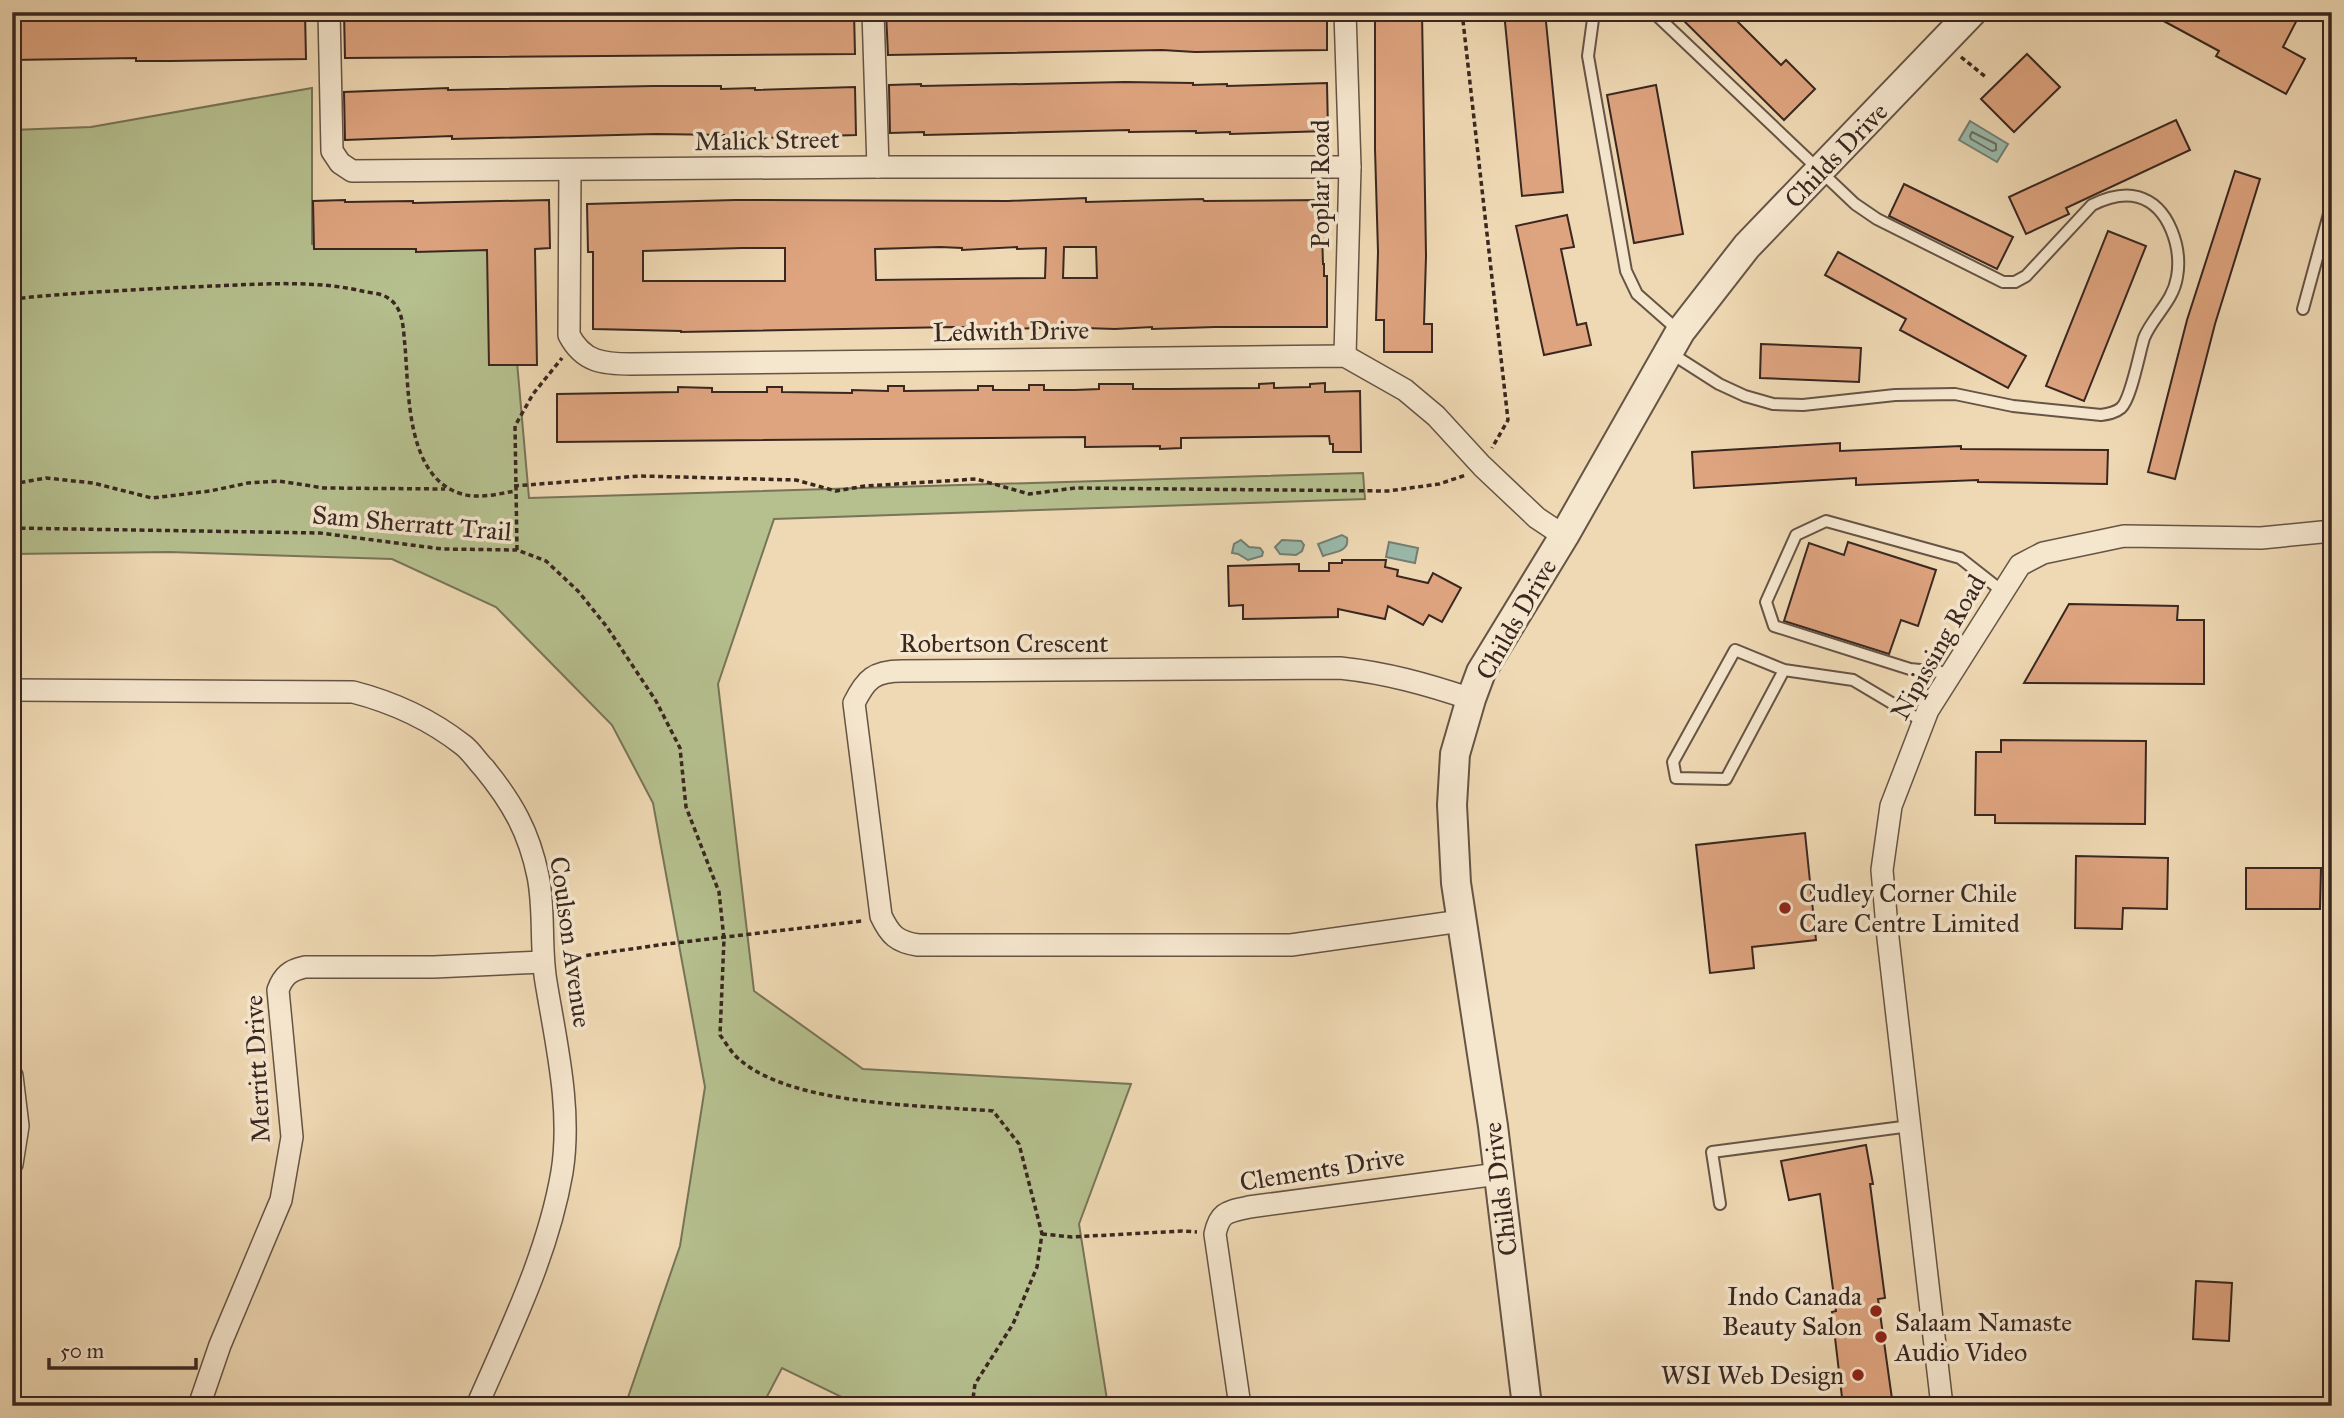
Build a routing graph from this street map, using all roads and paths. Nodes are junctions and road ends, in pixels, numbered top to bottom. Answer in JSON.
{"nodes":[{"id":1,"x":329,"y":12,"type":"edge"},
{"id":2,"x":873,"y":12,"type":"edge"},
{"id":3,"x":1345,"y":12,"type":"edge"},
{"id":4,"x":1462,"y":12,"type":"edge"},
{"id":5,"x":1594,"y":12,"type":"edge"},
{"id":6,"x":1653,"y":12,"type":"edge"},
{"id":7,"x":1972,"y":12,"type":"edge"},
{"id":8,"x":1943,"y":43,"type":"junction"},
{"id":9,"x":1987,"y":78,"type":"dead end"},
{"id":10,"x":878,"y":167,"type":"junction"},
{"id":11,"x":1350,"y":167,"type":"junction"},
{"id":12,"x":570,"y":170,"type":"junction"},
{"id":13,"x":1820,"y":172,"type":"junction"},
{"id":14,"x":2332,"y":203,"type":"edge"},
{"id":15,"x":12,"y":299,"type":"edge"},
{"id":16,"x":2303,"y":309,"type":"dead end"},
{"id":17,"x":1675,"y":342,"type":"junction"},
{"id":18,"x":573,"y":344,"type":"junction"},
{"id":19,"x":1345,"y":356,"type":"junction"},
{"id":20,"x":1482,"y":466,"type":"junction"},
{"id":21,"x":12,"y":484,"type":"edge"},
{"id":22,"x":514,"y":488,"type":"junction"},
{"id":23,"x":451,"y":489,"type":"junction"},
{"id":24,"x":12,"y":528,"type":"edge"},
{"id":25,"x":2332,"y":531,"type":"edge"},
{"id":26,"x":1564,"y":537,"type":"junction"},
{"id":27,"x":517,"y":550,"type":"junction"},
{"id":28,"x":2002,"y":591,"type":"junction"},
{"id":29,"x":1784,"y":670,"type":"junction"},
{"id":30,"x":1951,"y":673,"type":"junction"},
{"id":31,"x":12,"y":690,"type":"edge"},
{"id":32,"x":1471,"y":699,"type":"junction"},
{"id":33,"x":1922,"y":720,"type":"junction"},
{"id":34,"x":881,"y":916,"type":"junction"},
{"id":35,"x":1461,"y":921,"type":"junction"},
{"id":36,"x":724,"y":939,"type":"junction"},
{"id":37,"x":543,"y":962,"type":"junction"},
{"id":38,"x":12,"y":1076,"type":"edge"},
{"id":39,"x":1910,"y":1126,"type":"junction"},
{"id":40,"x":12,"y":1164,"type":"edge"},
{"id":41,"x":1498,"y":1174,"type":"junction"},
{"id":42,"x":1720,"y":1204,"type":"dead end"},
{"id":43,"x":1042,"y":1234,"type":"junction"},
{"id":44,"x":1215,"y":1234,"type":"junction"},
{"id":45,"x":199,"y":1406,"type":"edge"},
{"id":46,"x":477,"y":1406,"type":"edge"},
{"id":47,"x":972,"y":1406,"type":"edge"},
{"id":48,"x":1240,"y":1406,"type":"edge"},
{"id":49,"x":1527,"y":1406,"type":"edge"},
{"id":50,"x":1942,"y":1406,"type":"edge"}],
"edges":[{"from":1,"to":12,"type":"street","name":"Malick Street"},
{"from":2,"to":10,"type":"street"},
{"from":3,"to":11,"type":"street","name":"Poplar Road"},
{"from":4,"to":20,"type":"path"},
{"from":5,"to":17,"type":"lane"},
{"from":6,"to":13,"type":"lane"},
{"from":7,"to":8,"type":"street","name":"Childs Drive"},
{"from":8,"to":9,"type":"path"},
{"from":8,"to":13,"type":"street","name":"Childs Drive"},
{"from":10,"to":11,"type":"street","name":"Malick Street"},
{"from":10,"to":12,"type":"street","name":"Malick Street"},
{"from":11,"to":19,"type":"street","name":"Poplar Road"},
{"from":12,"to":18,"type":"street"},
{"from":13,"to":17,"type":"street","name":"Childs Drive"},
{"from":13,"to":17,"type":"lane"},
{"from":14,"to":16,"type":"lane"},
{"from":15,"to":23,"type":"path"},
{"from":17,"to":26,"type":"street","name":"Childs Drive"},
{"from":18,"to":19,"type":"street","name":"Ledwith Drive"},
{"from":18,"to":22,"type":"path"},
{"from":19,"to":20,"type":"street"},
{"from":20,"to":22,"type":"path"},
{"from":20,"to":26,"type":"street"},
{"from":21,"to":23,"type":"path"},
{"from":22,"to":23,"type":"path"},
{"from":22,"to":27,"type":"path"},
{"from":24,"to":27,"type":"path","name":"Sam Sherratt Trail"},
{"from":25,"to":28,"type":"street","name":"Nipissing Road"},
{"from":26,"to":32,"type":"street","name":"Childs Drive"},
{"from":27,"to":36,"type":"path","name":"Sam Sherratt Trail"},
{"from":28,"to":30,"type":"street","name":"Nipissing Road"},
{"from":28,"to":30,"type":"lane"},
{"from":29,"to":29,"type":"lane"},
{"from":29,"to":33,"type":"lane"},
{"from":30,"to":33,"type":"street","name":"Nipissing Road"},
{"from":31,"to":37,"type":"street","name":"Coulson Avenue"},
{"from":32,"to":34,"type":"street","name":"Robertson Crescent"},
{"from":32,"to":35,"type":"street","name":"Childs Drive"},
{"from":33,"to":39,"type":"street","name":"Nipissing Road"},
{"from":34,"to":35,"type":"street"},
{"from":34,"to":36,"type":"path"},
{"from":35,"to":41,"type":"street","name":"Childs Drive"},
{"from":36,"to":37,"type":"path"},
{"from":36,"to":43,"type":"path","name":"Sam Sherratt Trail"},
{"from":37,"to":45,"type":"street","name":"Merritt Drive"},
{"from":37,"to":46,"type":"street","name":"Coulson Avenue"},
{"from":38,"to":40,"type":"street"},
{"from":39,"to":42,"type":"lane"},
{"from":39,"to":50,"type":"street","name":"Nipissing Road"},
{"from":41,"to":44,"type":"street","name":"Clements Drive"},
{"from":41,"to":49,"type":"street","name":"Childs Drive"},
{"from":43,"to":44,"type":"path"},
{"from":43,"to":47,"type":"path","name":"Sam Sherratt Trail"},
{"from":44,"to":48,"type":"street"}]}
